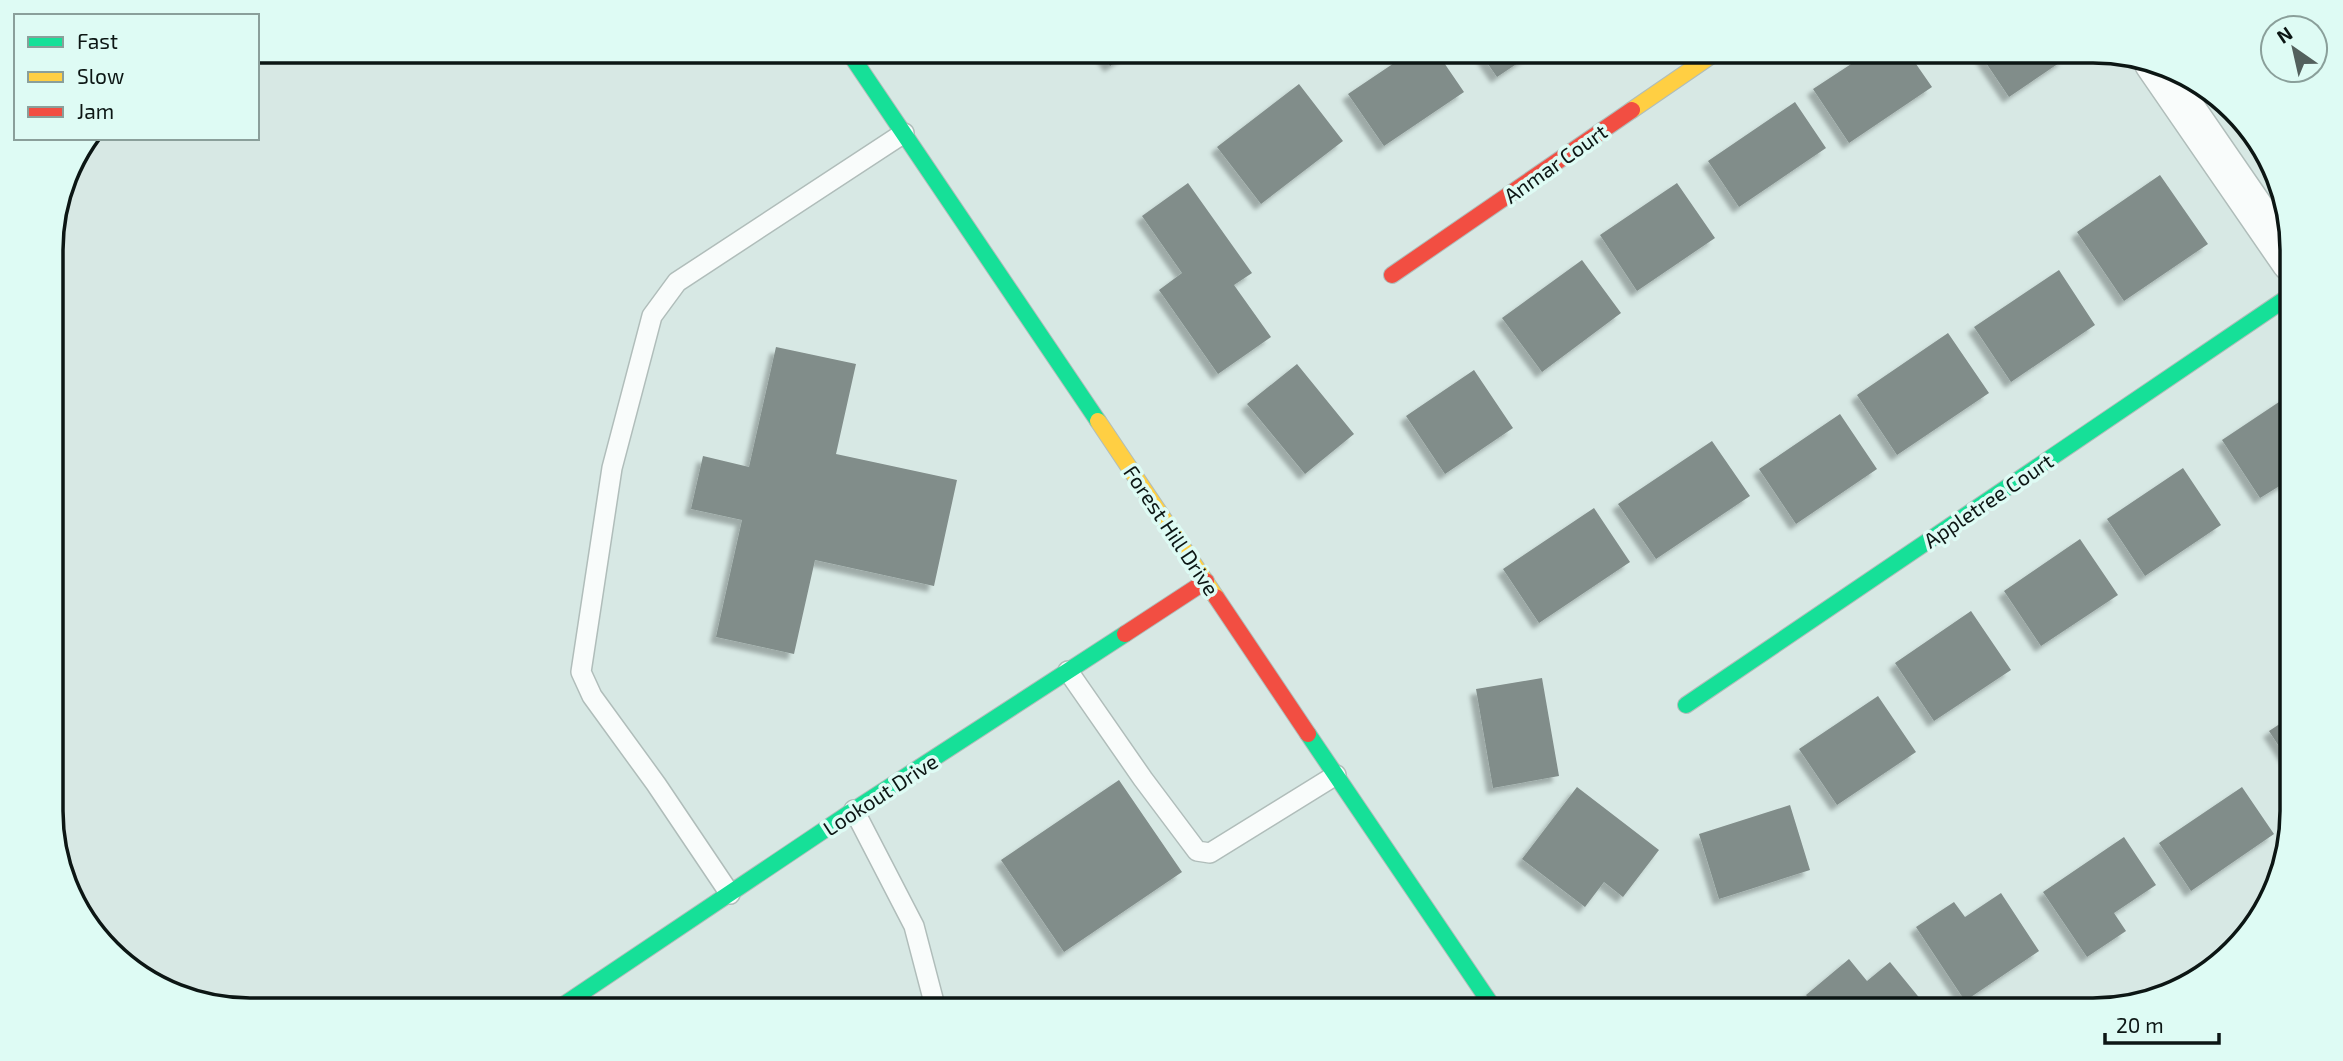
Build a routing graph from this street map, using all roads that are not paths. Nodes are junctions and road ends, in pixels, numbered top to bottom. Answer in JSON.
{"nodes":[{"id":1,"x":856,"y":63,"type":"edge"},
{"id":2,"x":1701,"y":63,"type":"edge"},
{"id":3,"x":2163,"y":76,"type":"edge"},
{"id":4,"x":904,"y":133,"type":"junction"},
{"id":5,"x":2280,"y":245,"type":"edge"},
{"id":6,"x":1392,"y":275,"type":"dead end"},
{"id":7,"x":2280,"y":303,"type":"edge"},
{"id":8,"x":1206,"y":581,"type":"junction"},
{"id":9,"x":1068,"y":671,"type":"junction"},
{"id":10,"x":1686,"y":705,"type":"dead end"},
{"id":11,"x":1336,"y":775,"type":"junction"},
{"id":12,"x":854,"y":810,"type":"junction"},
{"id":13,"x":730,"y":894,"type":"junction"},
{"id":14,"x":574,"y":998,"type":"edge"},
{"id":15,"x":933,"y":998,"type":"edge"},
{"id":16,"x":1487,"y":998,"type":"edge"}],
"edges":[{"from":1,"to":4,"type":"street","name":"Forest Hill Drive"},
{"from":2,"to":6,"type":"street","name":"Anmar Court"},
{"from":3,"to":5,"type":"street"},
{"from":4,"to":8,"type":"street","name":"Forest Hill Drive"},
{"from":4,"to":13,"type":"lane"},
{"from":7,"to":10,"type":"street","name":"Appletree Court"},
{"from":8,"to":9,"type":"street","name":"Lookout Drive"},
{"from":8,"to":11,"type":"street","name":"Forest Hill Drive"},
{"from":9,"to":11,"type":"lane"},
{"from":9,"to":12,"type":"street","name":"Lookout Drive"},
{"from":11,"to":16,"type":"street","name":"Forest Hill Drive"},
{"from":12,"to":13,"type":"street","name":"Lookout Drive"},
{"from":12,"to":15,"type":"lane"},
{"from":13,"to":14,"type":"street","name":"Lookout Drive"}]}
